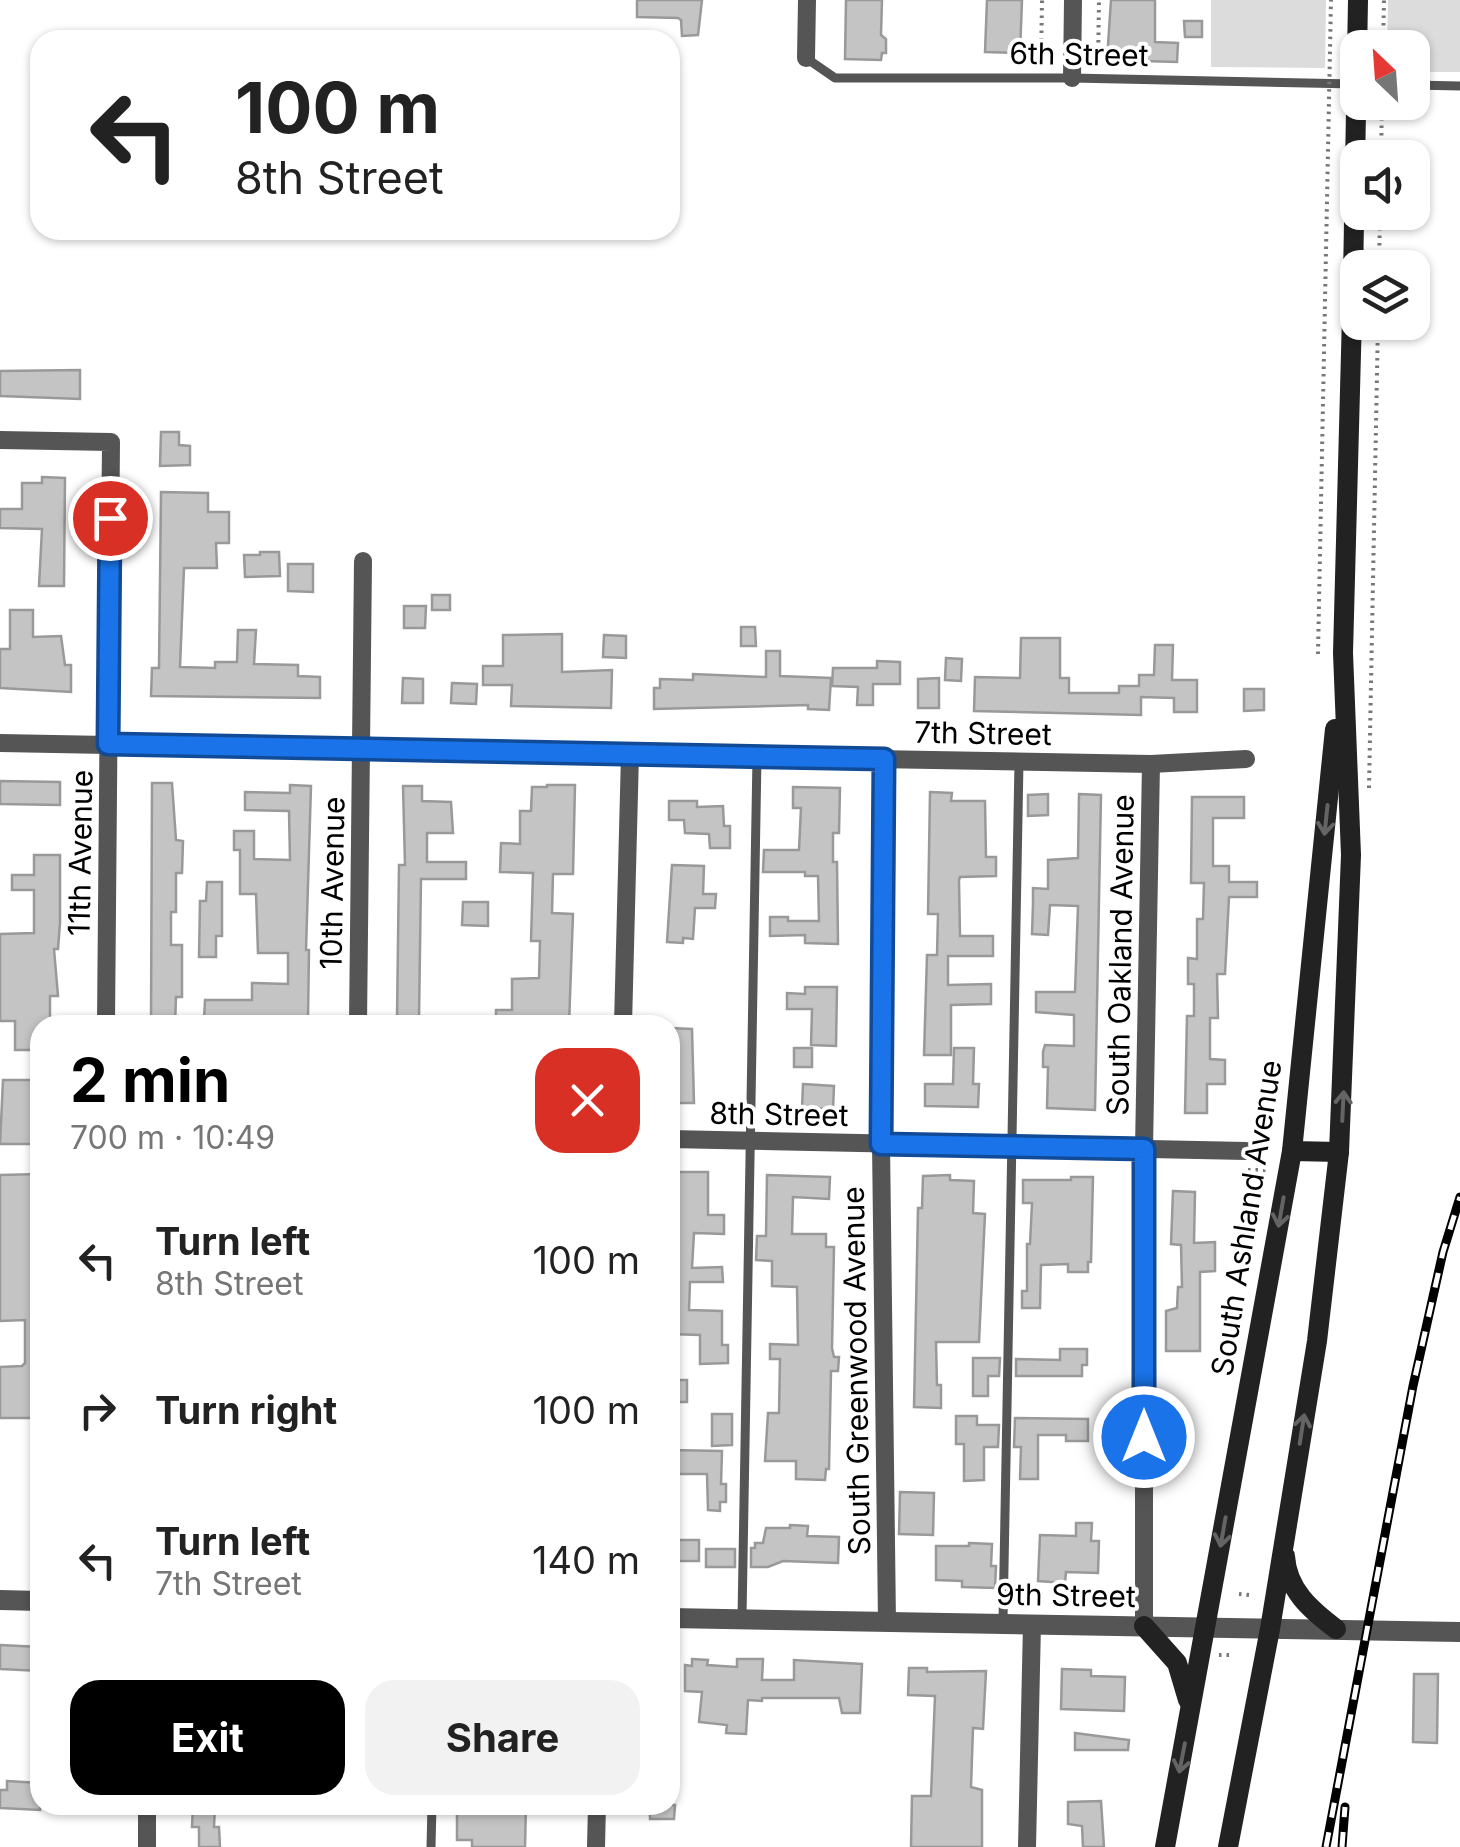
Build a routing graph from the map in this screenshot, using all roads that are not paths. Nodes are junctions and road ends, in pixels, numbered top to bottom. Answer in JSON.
{"nodes":[{"id":1,"x":807,"y":0,"type":"edge"},
{"id":2,"x":1073,"y":0,"type":"edge"},
{"id":3,"x":1358,"y":0,"type":"edge"},
{"id":4,"x":806,"y":58,"type":"joint"},
{"id":5,"x":1072,"y":78,"type":"junction"},
{"id":6,"x":1340,"y":84,"type":"edge"},
{"id":7,"x":1430,"y":85,"type":"edge"},
{"id":8,"x":1460,"y":86,"type":"edge"},
{"id":9,"x":0,"y":440,"type":"edge"},
{"id":10,"x":363,"y":561,"type":"dead end"},
{"id":11,"x":1343,"y":653,"type":"junction"},
{"id":12,"x":0,"y":743,"type":"edge"},
{"id":13,"x":108,"y":744,"type":"junction"},
{"id":14,"x":361,"y":749,"type":"junction"},
{"id":15,"x":630,"y":754,"type":"junction"},
{"id":16,"x":757,"y":756,"type":"junction"},
{"id":17,"x":884,"y":759,"type":"junction"},
{"id":18,"x":1246,"y":759,"type":"dead end"},
{"id":19,"x":1020,"y":762,"type":"junction"},
{"id":20,"x":1151,"y":764,"type":"junction"},
{"id":21,"x":106,"y":1015,"type":"edge"},
{"id":22,"x":358,"y":1015,"type":"edge"},
{"id":23,"x":622,"y":1015,"type":"edge"},
{"id":24,"x":680,"y":1140,"type":"edge"},
{"id":25,"x":752,"y":1141,"type":"junction"},
{"id":26,"x":881,"y":1144,"type":"junction"},
{"id":27,"x":1012,"y":1146,"type":"junction"},
{"id":28,"x":1144,"y":1149,"type":"junction"},
{"id":29,"x":1246,"y":1151,"type":"dead end"},
{"id":30,"x":1292,"y":1152,"type":"junction"},
{"id":31,"x":1340,"y":1152,"type":"junction"},
{"id":32,"x":1284,"y":1540,"type":"junction"},
{"id":33,"x":0,"y":1600,"type":"edge"},
{"id":34,"x":30,"y":1601,"type":"edge"},
{"id":35,"x":680,"y":1618,"type":"edge"},
{"id":36,"x":742,"y":1620,"type":"junction"},
{"id":37,"x":887,"y":1622,"type":"junction"},
{"id":38,"x":1003,"y":1624,"type":"junction"},
{"id":39,"x":1032,"y":1624,"type":"junction"},
{"id":40,"x":1144,"y":1626,"type":"junction"},
{"id":41,"x":1206,"y":1628,"type":"junction"},
{"id":42,"x":1270,"y":1628,"type":"junction"},
{"id":43,"x":1336,"y":1630,"type":"junction"},
{"id":44,"x":1460,"y":1632,"type":"edge"},
{"id":45,"x":1190,"y":1712,"type":"junction"},
{"id":46,"x":147,"y":1815,"type":"edge"},
{"id":47,"x":432,"y":1815,"type":"edge"},
{"id":48,"x":597,"y":1815,"type":"edge"},
{"id":49,"x":147,"y":1847,"type":"edge"},
{"id":50,"x":430,"y":1847,"type":"edge"},
{"id":51,"x":596,"y":1847,"type":"edge"},
{"id":52,"x":1026,"y":1847,"type":"edge"},
{"id":53,"x":1165,"y":1847,"type":"edge"},
{"id":54,"x":1228,"y":1847,"type":"edge"}],
"edges":[{"from":1,"to":4,"type":"street"},
{"from":2,"to":5,"type":"street"},
{"from":3,"to":11,"type":"main road","name":"South Ashland Avenue","bridge":true},
{"from":4,"to":5,"type":"lane","name":"6th Street"},
{"from":5,"to":6,"type":"lane","name":"6th Street"},
{"from":7,"to":8,"type":"lane"},
{"from":9,"to":13,"type":"street","name":"11th Avenue"},
{"from":10,"to":14,"type":"street","name":"10th Avenue"},
{"from":11,"to":30,"type":"main road","name":"South Ashland Avenue","one_way":true},
{"from":31,"to":11,"type":"main road","name":"South Ashland Avenue","one_way":true},
{"from":12,"to":13,"type":"street","name":"7th Street"},
{"from":13,"to":14,"type":"street","name":"7th Street"},
{"from":13,"to":21,"type":"street","name":"11th Avenue"},
{"from":14,"to":15,"type":"street","name":"7th Street"},
{"from":14,"to":22,"type":"street","name":"10th Avenue"},
{"from":15,"to":16,"type":"street","name":"7th Street"},
{"from":15,"to":23,"type":"street"},
{"from":16,"to":17,"type":"street","name":"7th Street"},
{"from":16,"to":25,"type":"lane"},
{"from":17,"to":19,"type":"street","name":"7th Street"},
{"from":17,"to":26,"type":"street","name":"South Greenwood Avenue"},
{"from":18,"to":20,"type":"street","name":"7th Street"},
{"from":19,"to":20,"type":"street","name":"7th Street"},
{"from":19,"to":27,"type":"lane"},
{"from":20,"to":28,"type":"street","name":"South Oakland Avenue"},
{"from":24,"to":25,"type":"street","name":"8th Street"},
{"from":25,"to":26,"type":"street","name":"8th Street"},
{"from":25,"to":36,"type":"lane"},
{"from":26,"to":27,"type":"street","name":"8th Street"},
{"from":26,"to":37,"type":"street","name":"South Greenwood Avenue"},
{"from":27,"to":28,"type":"street","name":"8th Street"},
{"from":27,"to":38,"type":"lane"},
{"from":28,"to":29,"type":"street","name":"8th Street"},
{"from":28,"to":40,"type":"street","name":"South Oakland Avenue"},
{"from":30,"to":31,"type":"main road"},
{"from":30,"to":41,"type":"main road","name":"South Ashland Avenue","one_way":true},
{"from":32,"to":31,"type":"main road","name":"South Ashland Avenue","one_way":true},
{"from":32,"to":42,"type":"main road","name":"South Ashland Avenue"},
{"from":32,"to":43,"type":"main road"},
{"from":33,"to":34,"type":"street"},
{"from":35,"to":36,"type":"street","name":"9th Street"},
{"from":36,"to":37,"type":"street","name":"9th Street"},
{"from":37,"to":38,"type":"street","name":"9th Street"},
{"from":38,"to":39,"type":"street","name":"9th Street"},
{"from":39,"to":40,"type":"street","name":"9th Street"},
{"from":39,"to":52,"type":"street"},
{"from":40,"to":41,"type":"street","name":"9th Street"},
{"from":40,"to":45,"type":"main road"},
{"from":41,"to":42,"type":"street","name":"9th Street"},
{"from":41,"to":45,"type":"main road","name":"South Ashland Avenue"},
{"from":42,"to":43,"type":"street","name":"9th Street"},
{"from":42,"to":54,"type":"main road","name":"South Ashland Avenue"},
{"from":43,"to":44,"type":"street","name":"9th Street"},
{"from":45,"to":53,"type":"main road","name":"South Ashland Avenue","one_way":true},
{"from":46,"to":49,"type":"street"},
{"from":47,"to":50,"type":"lane"},
{"from":48,"to":51,"type":"street"}]}
